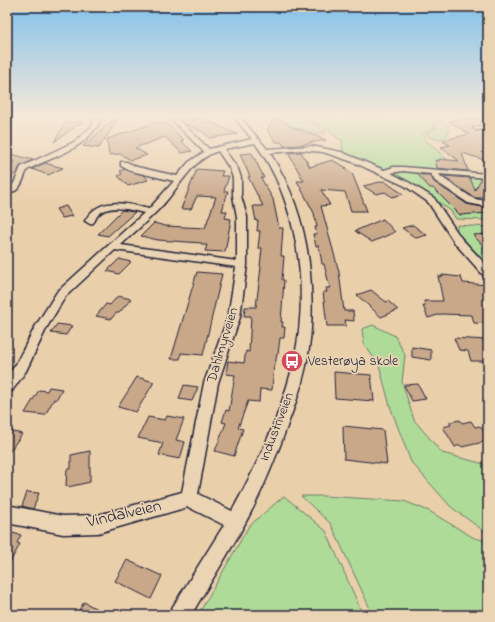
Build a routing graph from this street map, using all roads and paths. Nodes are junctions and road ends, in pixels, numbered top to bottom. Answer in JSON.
{"nodes":[{"id":1,"x":72,"y":146,"type":"edge"},
{"id":2,"x":202,"y":146,"type":"edge"},
{"id":3,"x":228,"y":146,"type":"edge"},
{"id":4,"x":262,"y":146,"type":"edge"},
{"id":5,"x":219,"y":148,"type":"junction"},
{"id":6,"x":266,"y":151,"type":"junction"},
{"id":7,"x":208,"y":152,"type":"junction"},
{"id":8,"x":124,"y":164,"type":"dead end"},
{"id":9,"x":433,"y":171,"type":"junction"},
{"id":10,"x":383,"y":173,"type":"junction"},
{"id":11,"x":488,"y":176,"type":"edge"},
{"id":12,"x":178,"y":179,"type":"junction"},
{"id":13,"x":11,"y":190,"type":"dead end"},
{"id":14,"x":488,"y":204,"type":"edge"},
{"id":15,"x":150,"y":212,"type":"junction"},
{"id":16,"x":90,"y":221,"type":"dead end"},
{"id":17,"x":113,"y":247,"type":"junction"},
{"id":18,"x":242,"y":265,"type":"junction"},
{"id":19,"x":488,"y":274,"type":"edge"},
{"id":20,"x":7,"y":387,"type":"edge"},
{"id":21,"x":189,"y":498,"type":"junction"},
{"id":22,"x":7,"y":514,"type":"edge"},
{"id":23,"x":236,"y":522,"type":"junction"},
{"id":24,"x":179,"y":615,"type":"edge"}],
"edges":[{"from":1,"to":13,"type":"street"},
{"from":2,"to":7,"type":"street"},
{"from":3,"to":5,"type":"street"},
{"from":4,"to":6,"type":"street","name":"Industriveien"},
{"from":5,"to":7,"type":"street"},
{"from":5,"to":18,"type":"street","name":"Dahlmyrveien"},
{"from":6,"to":10,"type":"street"},
{"from":6,"to":23,"type":"street","name":"Industriveien"},
{"from":7,"to":12,"type":"street"},
{"from":8,"to":12,"type":"street"},
{"from":9,"to":10,"type":"street"},
{"from":9,"to":11,"type":"street"},
{"from":9,"to":14,"type":"street"},
{"from":10,"to":19,"type":"street"},
{"from":12,"to":15,"type":"street"},
{"from":15,"to":16,"type":"street"},
{"from":15,"to":17,"type":"street"},
{"from":17,"to":18,"type":"street"},
{"from":17,"to":20,"type":"street"},
{"from":18,"to":21,"type":"street","name":"Dahlmyrveien"},
{"from":21,"to":22,"type":"street","name":"Vindalveien"},
{"from":21,"to":23,"type":"street"},
{"from":23,"to":24,"type":"street","name":"Industriveien"}]}
